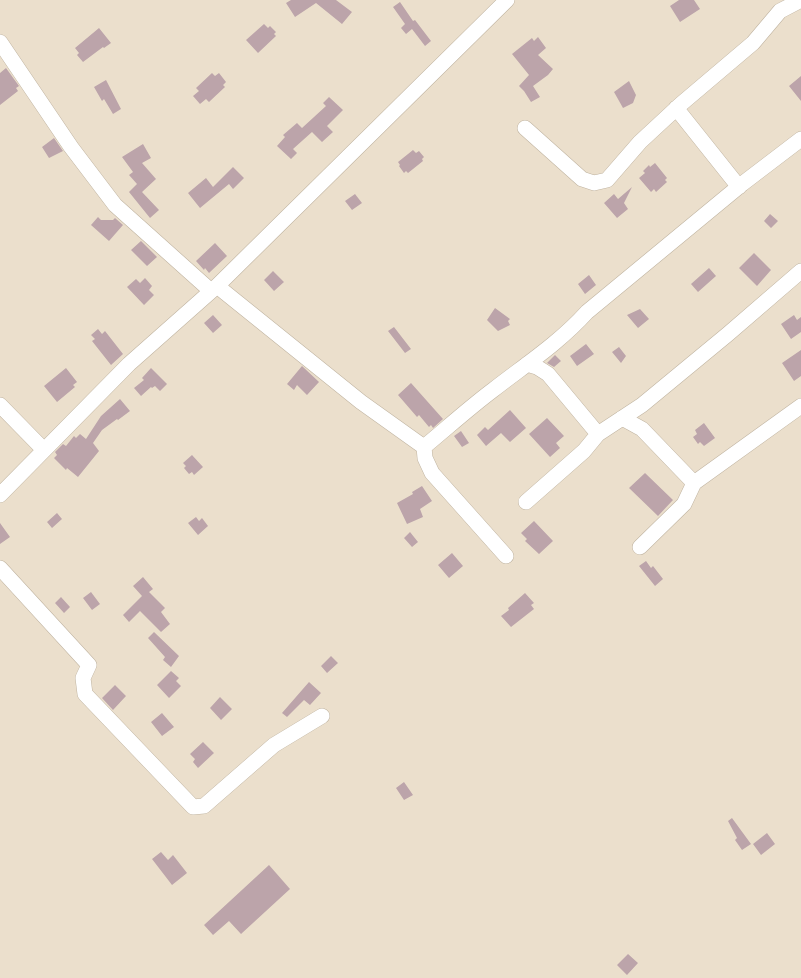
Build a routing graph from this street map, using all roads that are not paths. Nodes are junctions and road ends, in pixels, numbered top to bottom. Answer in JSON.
{"nodes":[{"id":1,"x":507,"y":0,"type":"edge"},
{"id":2,"x":801,"y":0,"type":"edge"},
{"id":3,"x":776,"y":6,"type":"edge"},
{"id":4,"x":0,"y":42,"type":"edge"},
{"id":5,"x":676,"y":108,"type":"junction"},
{"id":6,"x":525,"y":128,"type":"dead end"},
{"id":7,"x":801,"y":139,"type":"edge"},
{"id":8,"x":739,"y":187,"type":"junction"},
{"id":9,"x":801,"y":271,"type":"edge"},
{"id":10,"x":214,"y":288,"type":"junction"},
{"id":11,"x":527,"y":364,"type":"junction"},
{"id":12,"x":0,"y":406,"type":"edge"},
{"id":13,"x":801,"y":406,"type":"edge"},
{"id":14,"x":622,"y":418,"type":"junction"},
{"id":15,"x":598,"y":434,"type":"junction"},
{"id":16,"x":424,"y":447,"type":"junction"},
{"id":17,"x":44,"y":450,"type":"junction"},
{"id":18,"x":694,"y":483,"type":"junction"},
{"id":19,"x":0,"y":495,"type":"edge"},
{"id":20,"x":526,"y":502,"type":"dead end"},
{"id":21,"x":640,"y":547,"type":"dead end"},
{"id":22,"x":506,"y":556,"type":"dead end"},
{"id":23,"x":0,"y":568,"type":"edge"},
{"id":24,"x":322,"y":716,"type":"dead end"}],
"edges":[{"from":1,"to":10,"type":"street"},
{"from":2,"to":3,"type":"street"},
{"from":3,"to":5,"type":"street"},
{"from":4,"to":10,"type":"street"},
{"from":5,"to":6,"type":"street"},
{"from":5,"to":8,"type":"street"},
{"from":7,"to":8,"type":"street"},
{"from":8,"to":11,"type":"street"},
{"from":9,"to":14,"type":"street"},
{"from":10,"to":16,"type":"street"},
{"from":10,"to":17,"type":"street"},
{"from":11,"to":15,"type":"street"},
{"from":11,"to":16,"type":"street"},
{"from":12,"to":17,"type":"street"},
{"from":13,"to":18,"type":"street"},
{"from":14,"to":15,"type":"street"},
{"from":14,"to":18,"type":"street"},
{"from":15,"to":20,"type":"street"},
{"from":16,"to":22,"type":"street"},
{"from":17,"to":19,"type":"street"},
{"from":18,"to":21,"type":"street"},
{"from":23,"to":24,"type":"street"}]}
